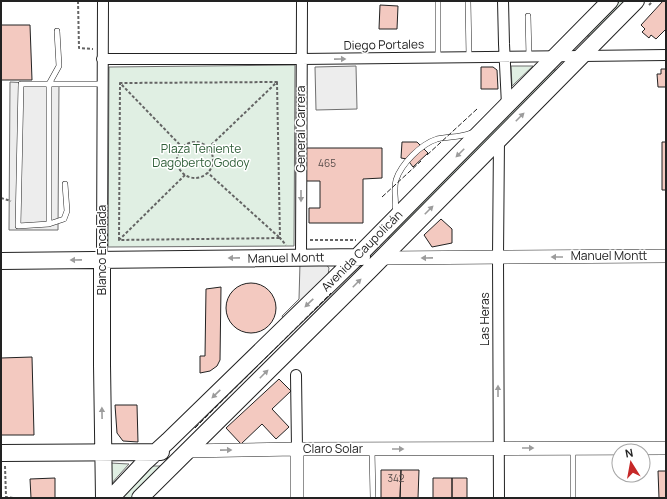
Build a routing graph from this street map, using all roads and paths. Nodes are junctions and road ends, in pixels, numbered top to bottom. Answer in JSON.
{"nodes":[{"id":1,"x":78,"y":1,"type":"edge"},
{"id":2,"x":103,"y":1,"type":"edge"},
{"id":3,"x":302,"y":1,"type":"edge"},
{"id":4,"x":438,"y":1,"type":"edge"},
{"id":5,"x":468,"y":1,"type":"edge"},
{"id":6,"x":503,"y":1,"type":"edge"},
{"id":7,"x":610,"y":1,"type":"edge"},
{"id":8,"x":636,"y":1,"type":"edge"},
{"id":9,"x":528,"y":16,"type":"dead end"},
{"id":10,"x":56,"y":31,"type":"dead end"},
{"id":11,"x":102,"y":54,"type":"junction"},
{"id":12,"x":555,"y":56,"type":"junction"},
{"id":13,"x":582,"y":56,"type":"junction"},
{"id":14,"x":666,"y":56,"type":"edge"},
{"id":15,"x":469,"y":57,"type":"junction"},
{"id":16,"x":504,"y":57,"type":"junction"},
{"id":17,"x":529,"y":57,"type":"junction"},
{"id":18,"x":438,"y":58,"type":"junction"},
{"id":19,"x":301,"y":59,"type":"junction"},
{"id":20,"x":277,"y":82,"type":"junction"},
{"id":21,"x":49,"y":84,"type":"junction"},
{"id":22,"x":102,"y":84,"type":"junction"},
{"id":23,"x":120,"y":84,"type":"junction"},
{"id":24,"x":507,"y":105,"type":"junction"},
{"id":25,"x":488,"y":124,"type":"junction"},
{"id":26,"x":499,"y":139,"type":"junction"},
{"id":27,"x":183,"y":148,"type":"junction"},
{"id":28,"x":208,"y":148,"type":"junction"},
{"id":29,"x":208,"y":173,"type":"junction"},
{"id":30,"x":185,"y":175,"type":"junction"},
{"id":31,"x":65,"y":184,"type":"dead end"},
{"id":32,"x":390,"y":223,"type":"junction"},
{"id":33,"x":49,"y":224,"type":"junction"},
{"id":34,"x":280,"y":238,"type":"junction"},
{"id":35,"x":118,"y":240,"type":"junction"},
{"id":36,"x":355,"y":250,"type":"junction"},
{"id":37,"x":301,"y":253,"type":"junction"},
{"id":38,"x":666,"y":256,"type":"edge"},
{"id":39,"x":498,"y":257,"type":"junction"},
{"id":40,"x":382,"y":258,"type":"junction"},
{"id":41,"x":102,"y":259,"type":"junction"},
{"id":42,"x":1,"y":261,"type":"edge"},
{"id":43,"x":296,"y":375,"type":"dead end"},
{"id":44,"x":498,"y":448,"type":"junction"},
{"id":45,"x":572,"y":448,"type":"junction"},
{"id":46,"x":666,"y":448,"type":"edge"},
{"id":47,"x":298,"y":449,"type":"junction"},
{"id":48,"x":372,"y":449,"type":"junction"},
{"id":49,"x":186,"y":451,"type":"junction"},
{"id":50,"x":103,"y":452,"type":"junction"},
{"id":51,"x":156,"y":452,"type":"junction"},
{"id":52,"x":3,"y":453,"type":"edge"},
{"id":53,"x":13,"y":498,"type":"edge"},
{"id":54,"x":104,"y":498,"type":"edge"},
{"id":55,"x":111,"y":498,"type":"edge"},
{"id":56,"x":140,"y":498,"type":"edge"},
{"id":57,"x":297,"y":498,"type":"edge"},
{"id":58,"x":373,"y":498,"type":"edge"},
{"id":59,"x":499,"y":498,"type":"edge"},
{"id":60,"x":573,"y":498,"type":"edge"}],
"edges":[{"from":1,"to":11,"type":"path"},
{"from":2,"to":11,"type":"street","name":"Blanco Encalada"},
{"from":3,"to":19,"type":"street","name":"General Carrera"},
{"from":4,"to":18,"type":"lane"},
{"from":5,"to":15,"type":"lane"},
{"from":6,"to":16,"type":"street"},
{"from":7,"to":12,"type":"main road","name":"Avenida Caupolicán"},
{"from":8,"to":13,"type":"main road","name":"Avenida Caupolicán"},
{"from":9,"to":17,"type":"lane"},
{"from":10,"to":21,"type":"lane"},
{"from":11,"to":19,"type":"street","name":"Diego Portales"},
{"from":11,"to":22,"type":"street","name":"Blanco Encalada"},
{"from":12,"to":13,"type":"street","name":"Diego Portales"},
{"from":12,"to":17,"type":"street","name":"Diego Portales"},
{"from":12,"to":24,"type":"main road","name":"Avenida Caupolicán"},
{"from":13,"to":14,"type":"street","name":"Diego Portales"},
{"from":26,"to":13,"type":"main road","name":"Avenida Caupolicán","one_way":true},
{"from":15,"to":16,"type":"street","name":"Diego Portales"},
{"from":15,"to":18,"type":"street","name":"Diego Portales"},
{"from":16,"to":17,"type":"street","name":"Diego Portales"},
{"from":16,"to":24,"type":"street"},
{"from":19,"to":18,"type":"street","name":"Diego Portales","one_way":true},
{"from":19,"to":37,"type":"street","name":"General Carrera","one_way":true},
{"from":20,"to":23,"type":"path"},
{"from":20,"to":28,"type":"path"},
{"from":20,"to":34,"type":"path"},
{"from":21,"to":22,"type":"lane"},
{"from":21,"to":33,"type":"lane"},
{"from":21,"to":33,"type":"lane"},
{"from":22,"to":41,"type":"street","name":"Blanco Encalada"},
{"from":23,"to":27,"type":"path"},
{"from":23,"to":35,"type":"path"},
{"from":24,"to":25,"type":"main road","name":"Avenida Caupolicán"},
{"from":25,"to":32,"type":"main road","name":"Avenida Caupolicán","one_way":true},
{"from":25,"to":32,"type":"lane"},
{"from":26,"to":39,"type":"street","name":"Las Heras"},
{"from":40,"to":26,"type":"main road","name":"Avenida Caupolicán","one_way":true},
{"from":27,"to":28,"type":"path"},
{"from":27,"to":30,"type":"path"},
{"from":28,"to":29,"type":"path"},
{"from":29,"to":30,"type":"path"},
{"from":29,"to":34,"type":"path"},
{"from":30,"to":35,"type":"path"},
{"from":31,"to":33,"type":"lane"},
{"from":32,"to":36,"type":"main road","name":"Avenida Caupolicán"},
{"from":34,"to":35,"type":"path"},
{"from":36,"to":37,"type":"main road","name":"Manuel Montt"},
{"from":36,"to":37,"type":"path"},
{"from":36,"to":40,"type":"main road","name":"Manuel Montt"},
{"from":36,"to":51,"type":"main road","name":"Avenida Caupolicán","one_way":true},
{"from":37,"to":41,"type":"main road","name":"Manuel Montt","one_way":true},
{"from":38,"to":39,"type":"street","name":"Manuel Montt","one_way":true},
{"from":39,"to":40,"type":"street","name":"Manuel Montt","one_way":true},
{"from":44,"to":39,"type":"street","name":"Las Heras","one_way":true},
{"from":49,"to":40,"type":"main road","name":"Avenida Caupolicán","one_way":true},
{"from":41,"to":42,"type":"main road","name":"Manuel Montt","one_way":true},
{"from":50,"to":41,"type":"main road","name":"Blanco Encalada","one_way":true},
{"from":43,"to":47,"type":"street"},
{"from":44,"to":45,"type":"street","name":"Claro Solar","one_way":true},
{"from":48,"to":44,"type":"street","name":"Claro Solar","one_way":true},
{"from":44,"to":59,"type":"street","name":"Las Heras"},
{"from":45,"to":46,"type":"street","name":"Claro Solar"},
{"from":45,"to":60,"type":"lane"},
{"from":47,"to":48,"type":"street","name":"Claro Solar"},
{"from":49,"to":47,"type":"street","name":"Claro Solar","one_way":true},
{"from":47,"to":57,"type":"street"},
{"from":48,"to":58,"type":"lane"},
{"from":49,"to":51,"type":"main road","name":"Claro Solar"},
{"from":49,"to":56,"type":"main road","name":"Avenida Caupolicán"},
{"from":50,"to":51,"type":"main road","name":"Claro Solar"},
{"from":50,"to":52,"type":"main road","name":"Claro Solar"},
{"from":50,"to":54,"type":"main road","name":"Blanco Encalada"},
{"from":51,"to":55,"type":"main road","name":"Avenida Caupolicán"},
{"from":52,"to":53,"type":"path"}]}
